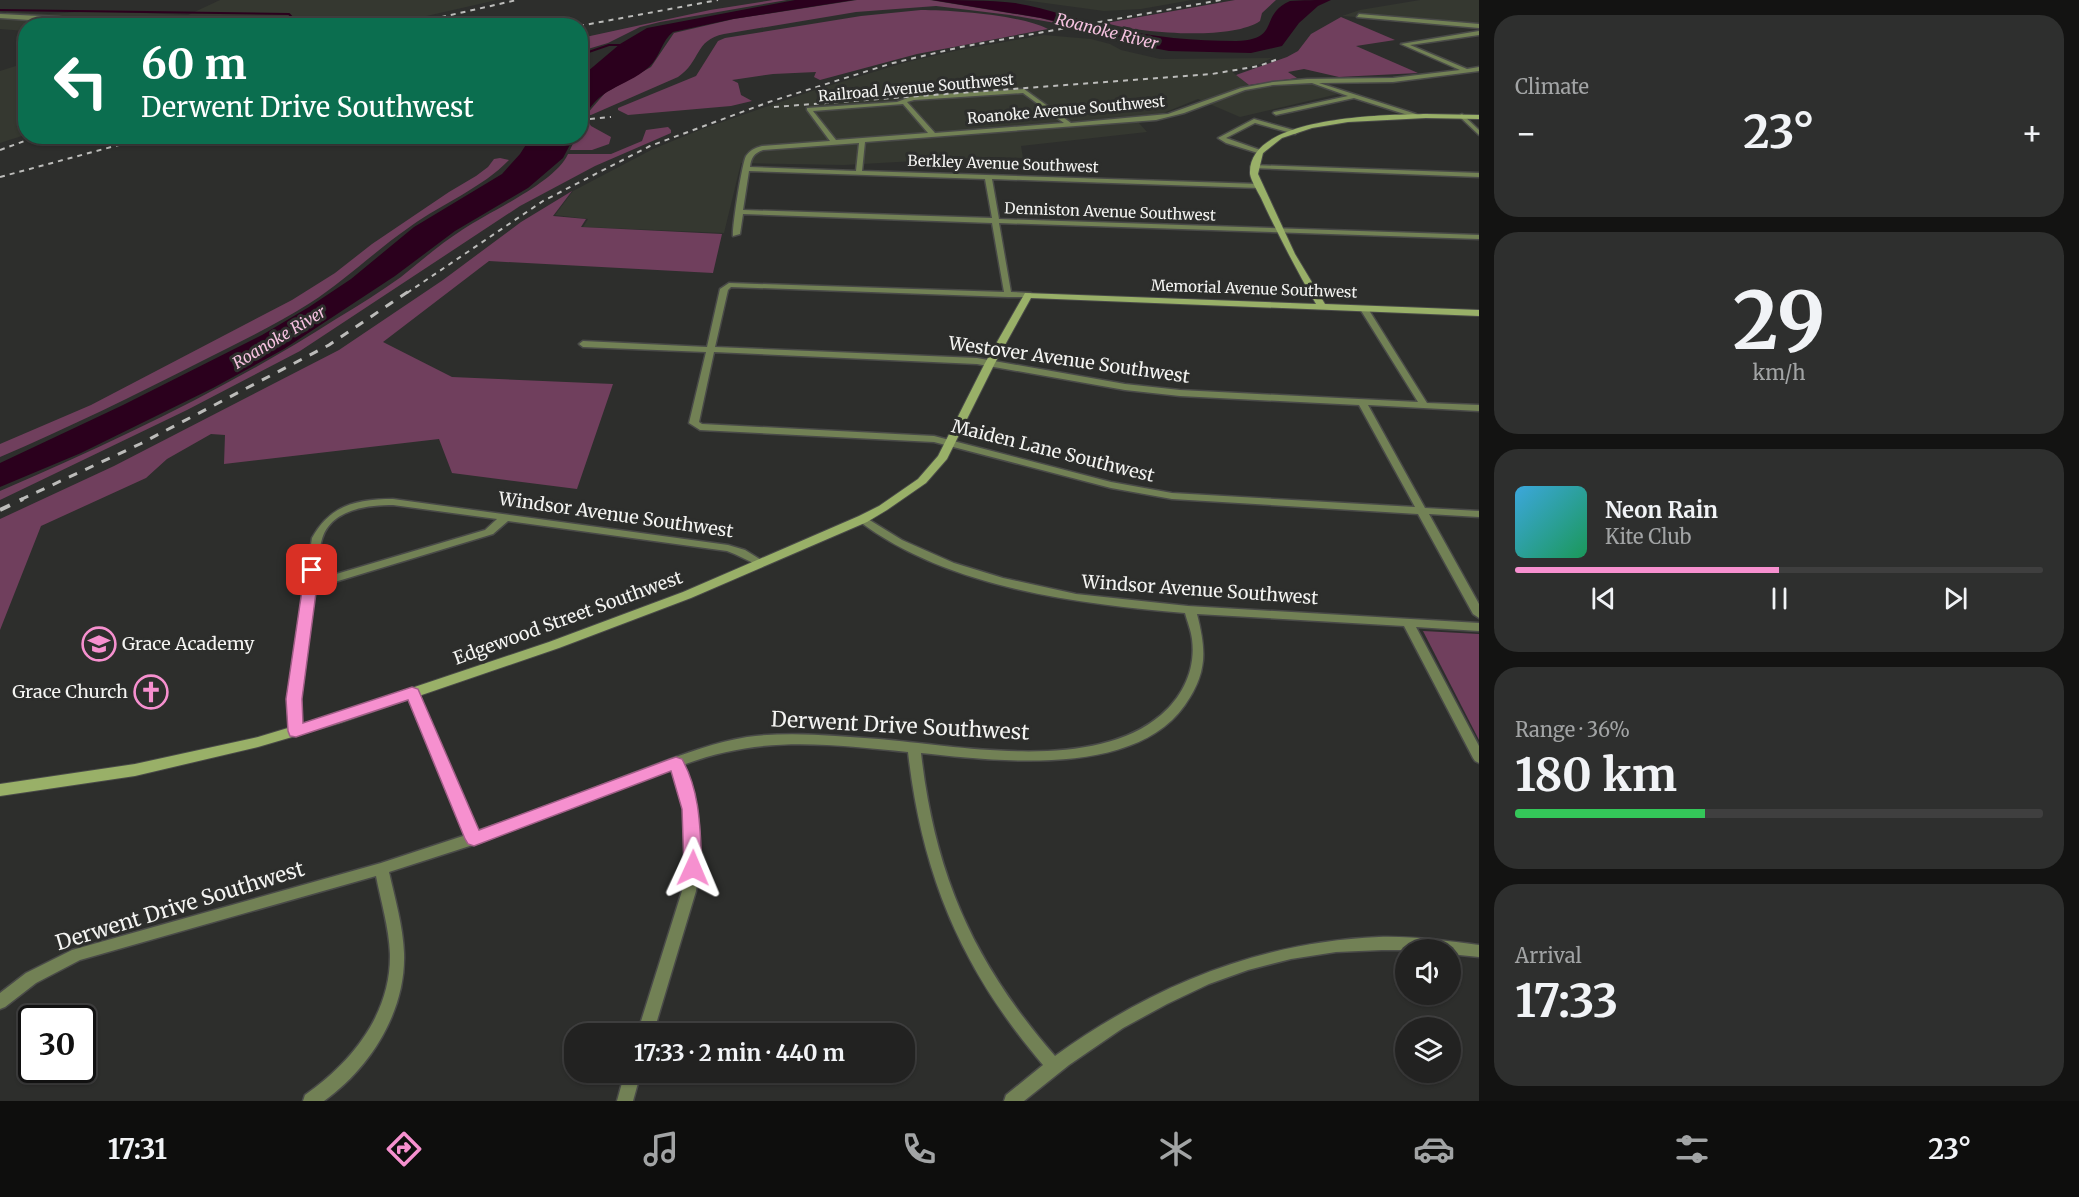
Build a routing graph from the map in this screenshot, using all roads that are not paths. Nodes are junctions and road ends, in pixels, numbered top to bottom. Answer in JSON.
{"nodes":[{"id":1,"x":0,"y":16,"type":"edge"},
{"id":2,"x":1359,"y":16,"type":"dead end"},
{"id":3,"x":23,"y":18,"type":"edge"},
{"id":4,"x":1479,"y":26,"type":"edge"},
{"id":5,"x":1479,"y":33,"type":"edge"},
{"id":6,"x":1479,"y":69,"type":"edge"},
{"id":7,"x":1466,"y":71,"type":"junction"},
{"id":8,"x":1309,"y":81,"type":"junction"},
{"id":9,"x":1354,"y":96,"type":"junction"},
{"id":10,"x":904,"y":102,"type":"junction"},
{"id":11,"x":1276,"y":113,"type":"dead end"},
{"id":12,"x":1414,"y":115,"type":"junction"},
{"id":13,"x":1462,"y":116,"type":"junction"},
{"id":14,"x":1479,"y":117,"type":"edge"},
{"id":15,"x":1070,"y":125,"type":"junction"},
{"id":16,"x":1294,"y":132,"type":"junction"},
{"id":17,"x":1479,"y":133,"type":"edge"},
{"id":18,"x":933,"y":135,"type":"junction"},
{"id":19,"x":862,"y":140,"type":"junction"},
{"id":20,"x":834,"y":142,"type":"junction"},
{"id":21,"x":1261,"y":152,"type":"junction"},
{"id":22,"x":1253,"y":167,"type":"junction"},
{"id":23,"x":747,"y":169,"type":"junction"},
{"id":24,"x":859,"y":172,"type":"junction"},
{"id":25,"x":1479,"y":175,"type":"edge"},
{"id":26,"x":988,"y":176,"type":"junction"},
{"id":27,"x":1259,"y":186,"type":"junction"},
{"id":28,"x":739,"y":213,"type":"junction"},
{"id":29,"x":996,"y":222,"type":"junction"},
{"id":30,"x":1280,"y":230,"type":"junction"},
{"id":31,"x":736,"y":234,"type":"dead end"},
{"id":32,"x":1479,"y":237,"type":"edge"},
{"id":33,"x":1008,"y":295,"type":"junction"},
{"id":34,"x":1028,"y":295,"type":"junction"},
{"id":35,"x":1322,"y":307,"type":"junction"},
{"id":36,"x":1364,"y":309,"type":"junction"},
{"id":37,"x":1479,"y":313,"type":"edge"},
{"id":38,"x":583,"y":344,"type":"dead end"},
{"id":39,"x":711,"y":349,"type":"junction"},
{"id":40,"x":990,"y":363,"type":"junction"},
{"id":41,"x":1362,"y":402,"type":"junction"},
{"id":42,"x":1424,"y":405,"type":"junction"},
{"id":43,"x":1479,"y":408,"type":"edge"},
{"id":44,"x":950,"y":442,"type":"junction"},
{"id":45,"x":1423,"y":511,"type":"junction"},
{"id":46,"x":1479,"y":514,"type":"edge"},
{"id":47,"x":505,"y":518,"type":"junction"},
{"id":48,"x":862,"y":519,"type":"junction"},
{"id":49,"x":762,"y":562,"type":"junction"},
{"id":50,"x":310,"y":586,"type":"junction"},
{"id":51,"x":1190,"y":610,"type":"junction"},
{"id":52,"x":1479,"y":614,"type":"edge"},
{"id":53,"x":1408,"y":622,"type":"junction"},
{"id":54,"x":1479,"y":627,"type":"edge"},
{"id":55,"x":412,"y":693,"type":"junction"},
{"id":56,"x":296,"y":731,"type":"junction"},
{"id":57,"x":914,"y":747,"type":"junction"},
{"id":58,"x":1479,"y":758,"type":"edge"},
{"id":59,"x":676,"y":763,"type":"junction"},
{"id":60,"x":0,"y":790,"type":"edge"},
{"id":61,"x":474,"y":839,"type":"junction"},
{"id":62,"x":381,"y":869,"type":"junction"},
{"id":63,"x":1479,"y":951,"type":"edge"},
{"id":64,"x":0,"y":1002,"type":"edge"},
{"id":65,"x":648,"y":1023,"type":"edge"},
{"id":66,"x":1053,"y":1065,"type":"junction"},
{"id":67,"x":630,"y":1083,"type":"edge"},
{"id":68,"x":311,"y":1101,"type":"edge"},
{"id":69,"x":625,"y":1101,"type":"edge"},
{"id":70,"x":1012,"y":1101,"type":"edge"}],
"edges":[{"from":1,"to":3,"type":"street"},
{"from":2,"to":4,"type":"street"},
{"from":5,"to":7,"type":"street"},
{"from":6,"to":7,"type":"street","name":"Roanoke Avenue Southwest"},
{"from":7,"to":8,"type":"street","name":"Roanoke Avenue Southwest"},
{"from":8,"to":9,"type":"street"},
{"from":8,"to":15,"type":"street","name":"Roanoke Avenue Southwest"},
{"from":9,"to":11,"type":"street"},
{"from":9,"to":12,"type":"street"},
{"from":10,"to":15,"type":"street","name":"Railroad Avenue Southwest"},
{"from":10,"to":18,"type":"street"},
{"from":10,"to":20,"type":"street","name":"Railroad Avenue Southwest"},
{"from":12,"to":13,"type":"street"},
{"from":12,"to":16,"type":"street"},
{"from":13,"to":14,"type":"street"},
{"from":13,"to":17,"type":"street"},
{"from":15,"to":18,"type":"street","name":"Roanoke Avenue Southwest"},
{"from":16,"to":21,"type":"street"},
{"from":16,"to":21,"type":"street"},
{"from":18,"to":19,"type":"street","name":"Roanoke Avenue Southwest"},
{"from":19,"to":20,"type":"street","name":"Roanoke Avenue Southwest"},
{"from":19,"to":24,"type":"street"},
{"from":20,"to":23,"type":"street","name":"Roanoke Avenue Southwest"},
{"from":21,"to":22,"type":"street"},
{"from":22,"to":25,"type":"street"},
{"from":22,"to":27,"type":"street"},
{"from":23,"to":24,"type":"street","name":"Berkley Avenue Southwest"},
{"from":23,"to":28,"type":"street"},
{"from":24,"to":26,"type":"street","name":"Berkley Avenue Southwest"},
{"from":26,"to":27,"type":"street","name":"Berkley Avenue Southwest"},
{"from":26,"to":29,"type":"street"},
{"from":27,"to":30,"type":"street"},
{"from":28,"to":29,"type":"street","name":"Denniston Avenue Southwest"},
{"from":28,"to":31,"type":"street"},
{"from":29,"to":30,"type":"street","name":"Denniston Avenue Southwest"},
{"from":29,"to":33,"type":"street"},
{"from":30,"to":32,"type":"street","name":"Denniston Avenue Southwest"},
{"from":30,"to":35,"type":"street"},
{"from":33,"to":34,"type":"street"},
{"from":33,"to":39,"type":"street"},
{"from":34,"to":35,"type":"street","name":"Memorial Avenue Southwest"},
{"from":34,"to":40,"type":"street","name":"Edgewood Street Southwest"},
{"from":35,"to":36,"type":"street","name":"Memorial Avenue Southwest"},
{"from":36,"to":37,"type":"street","name":"Memorial Avenue Southwest"},
{"from":36,"to":42,"type":"street"},
{"from":38,"to":39,"type":"street","name":"Westover Avenue Southwest"},
{"from":39,"to":40,"type":"street","name":"Westover Avenue Southwest"},
{"from":39,"to":44,"type":"street","name":"Maiden Lane Southwest"},
{"from":40,"to":41,"type":"street","name":"Westover Avenue Southwest"},
{"from":40,"to":44,"type":"street","name":"Edgewood Street Southwest"},
{"from":41,"to":42,"type":"street","name":"Westover Avenue Southwest"},
{"from":41,"to":45,"type":"street"},
{"from":42,"to":43,"type":"street","name":"Westover Avenue Southwest"},
{"from":44,"to":45,"type":"street","name":"Maiden Lane Southwest"},
{"from":44,"to":48,"type":"street","name":"Edgewood Street Southwest"},
{"from":45,"to":46,"type":"street","name":"Maiden Lane Southwest"},
{"from":45,"to":52,"type":"street"},
{"from":47,"to":49,"type":"street","name":"Windsor Avenue Southwest"},
{"from":47,"to":50,"type":"street"},
{"from":47,"to":50,"type":"street","name":"Windsor Avenue Southwest"},
{"from":48,"to":49,"type":"street","name":"Edgewood Street Southwest"},
{"from":48,"to":51,"type":"street","name":"Windsor Avenue Southwest"},
{"from":49,"to":55,"type":"street","name":"Edgewood Street Southwest"},
{"from":50,"to":56,"type":"street","name":"Windsor Avenue Southwest"},
{"from":51,"to":53,"type":"street","name":"Windsor Avenue Southwest"},
{"from":51,"to":57,"type":"street","name":"Derwent Drive Southwest"},
{"from":53,"to":54,"type":"street","name":"Windsor Avenue Southwest"},
{"from":53,"to":58,"type":"street"},
{"from":55,"to":56,"type":"street","name":"Edgewood Street Southwest"},
{"from":55,"to":61,"type":"street"},
{"from":56,"to":60,"type":"street","name":"Edgewood Street Southwest"},
{"from":57,"to":59,"type":"street","name":"Derwent Drive Southwest"},
{"from":57,"to":66,"type":"street"},
{"from":59,"to":61,"type":"street","name":"Derwent Drive Southwest"},
{"from":59,"to":65,"type":"street"},
{"from":61,"to":62,"type":"street","name":"Derwent Drive Southwest"},
{"from":62,"to":64,"type":"street","name":"Derwent Drive Southwest"},
{"from":62,"to":68,"type":"street"},
{"from":63,"to":66,"type":"street"},
{"from":66,"to":70,"type":"street"},
{"from":67,"to":69,"type":"street"}]}
